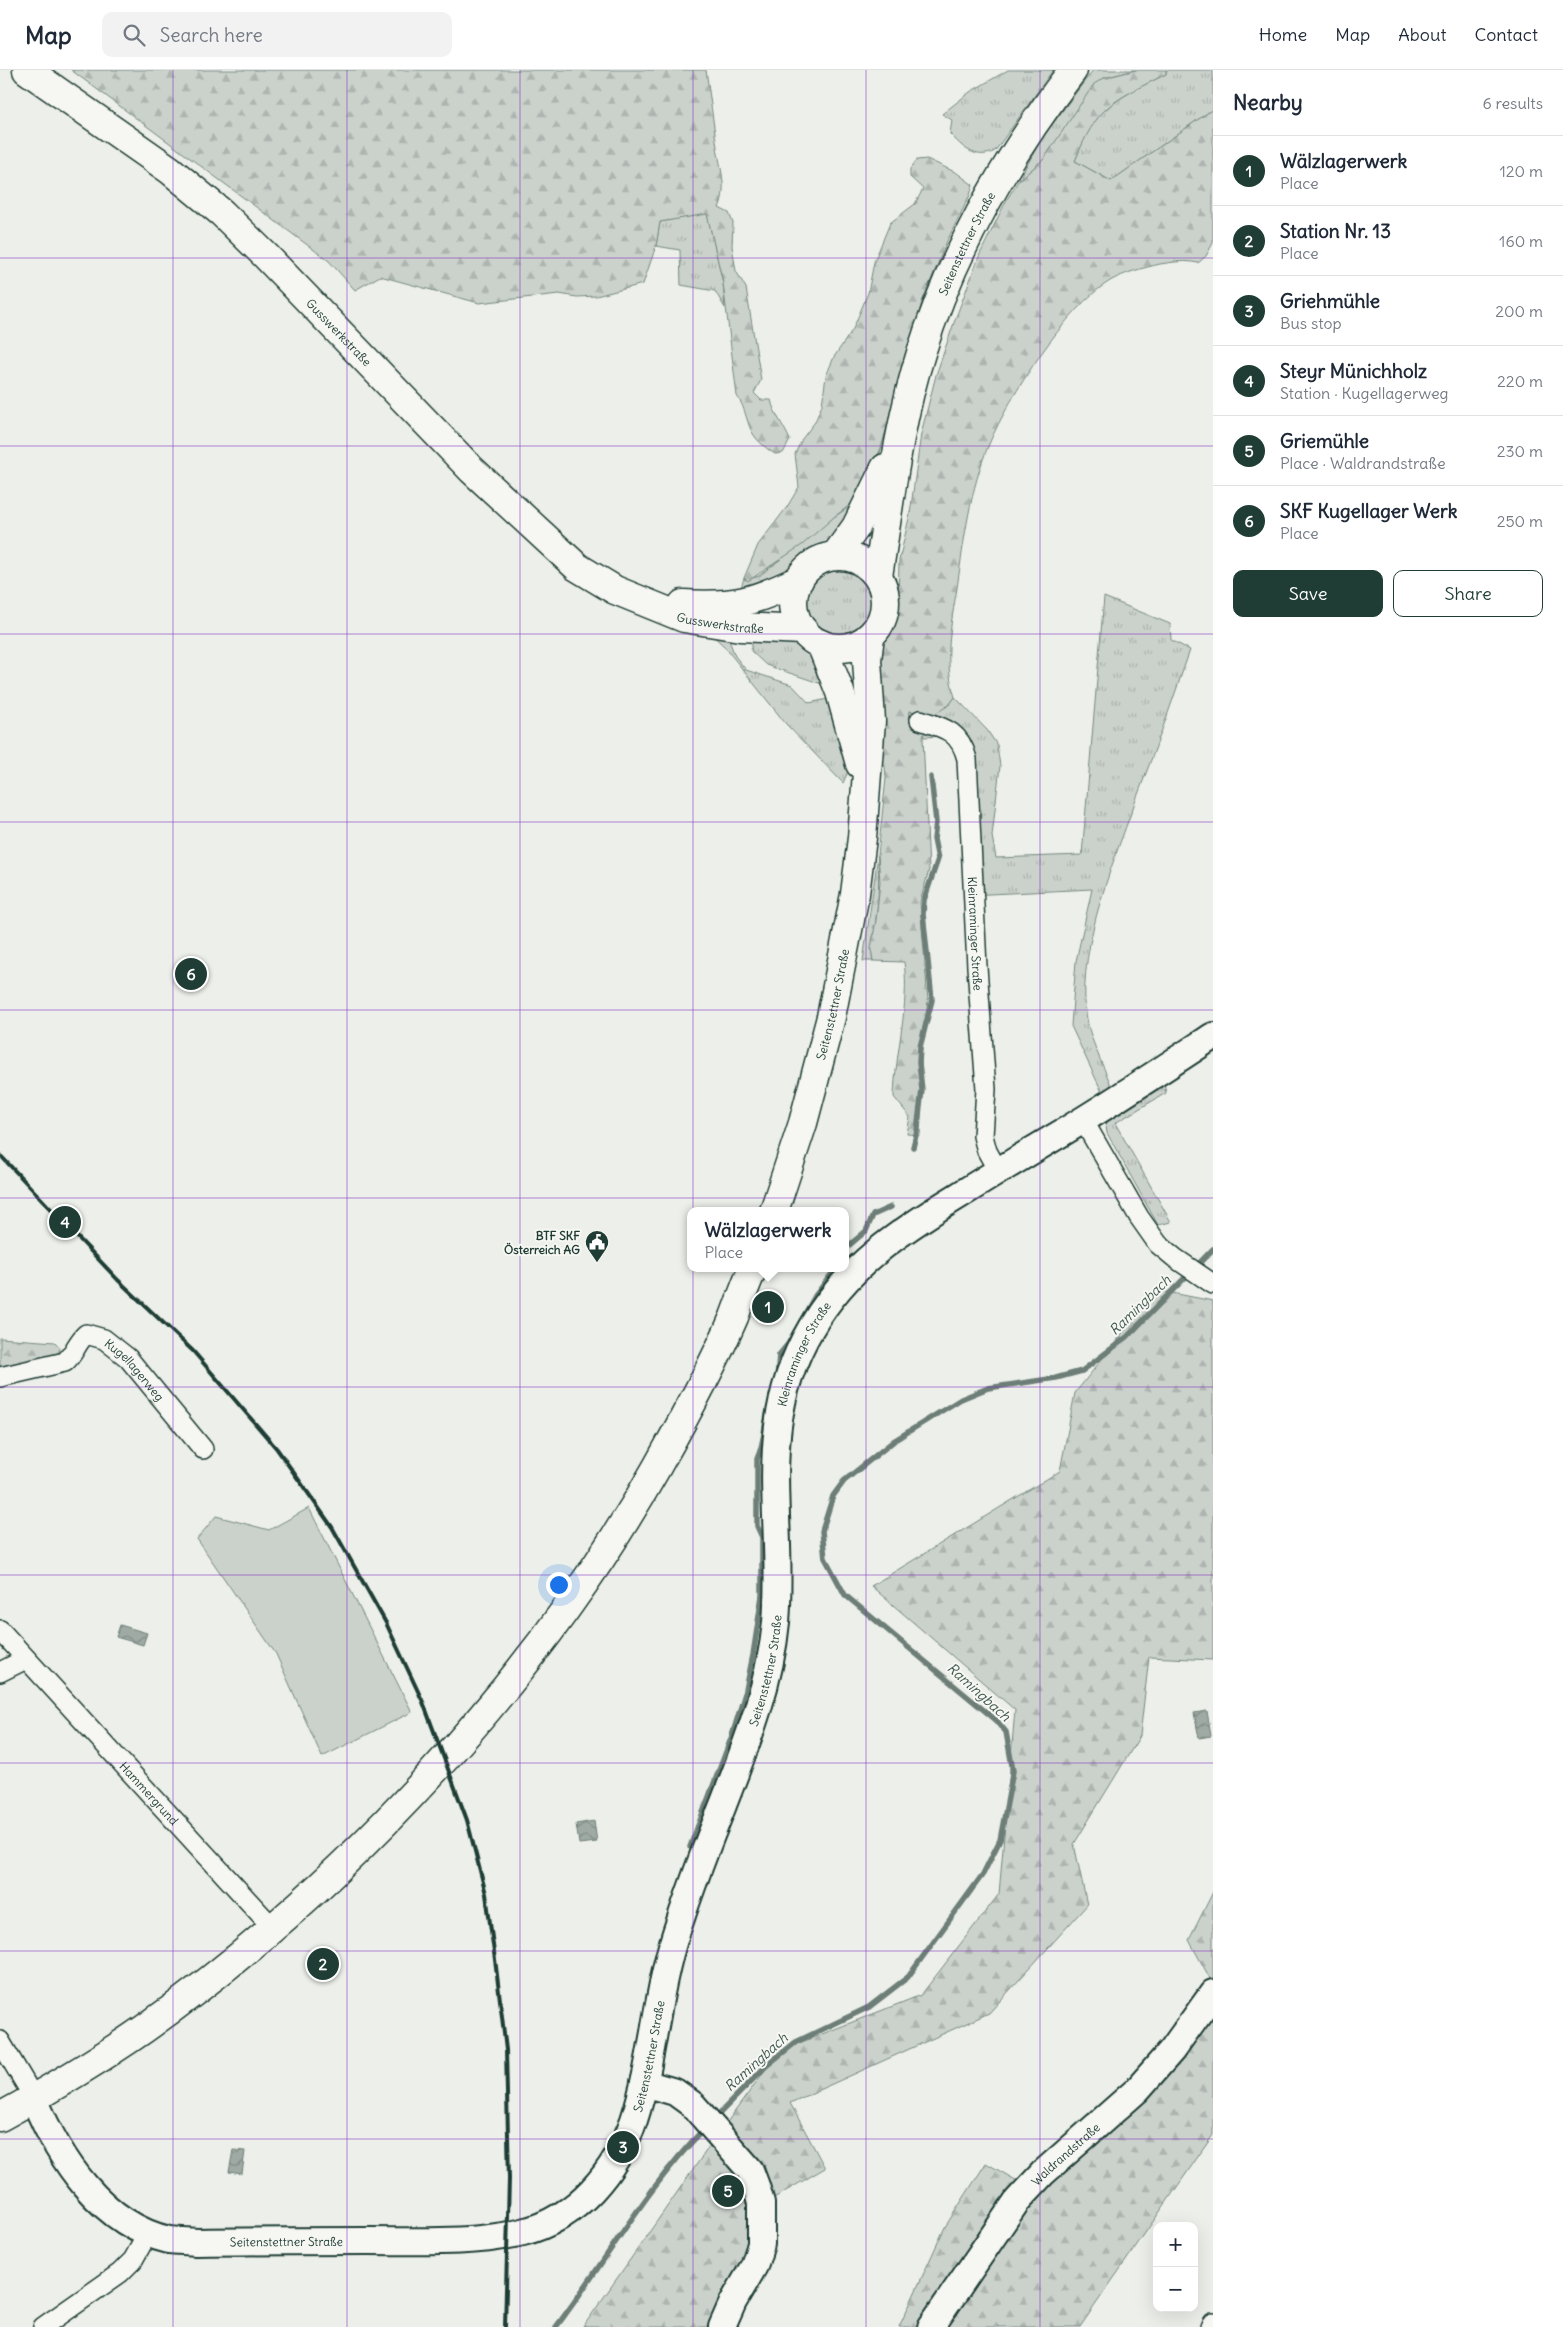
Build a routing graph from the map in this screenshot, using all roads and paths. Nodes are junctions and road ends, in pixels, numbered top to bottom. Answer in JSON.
{"nodes":[{"id":1,"x":27,"y":70,"type":"edge"},
{"id":2,"x":1073,"y":70,"type":"edge"},
{"id":3,"x":900,"y":434,"type":"junction"},
{"id":4,"x":836,"y":556,"type":"junction"},
{"id":5,"x":878,"y":576,"type":"junction"},
{"id":6,"x":799,"y":580,"type":"junction"},
{"id":7,"x":641,"y":601,"type":"junction"},
{"id":8,"x":870,"y":636,"type":"junction"},
{"id":9,"x":812,"y":637,"type":"junction"},
{"id":10,"x":920,"y":720,"type":"dead end"},
{"id":11,"x":866,"y":792,"type":"junction"},
{"id":12,"x":1213,"y":1036,"type":"edge"},
{"id":13,"x":1083,"y":1120,"type":"junction"},
{"id":14,"x":998,"y":1171,"type":"junction"},
{"id":15,"x":775,"y":1207,"type":"edge"},
{"id":16,"x":751,"y":1272,"type":"edge"},
{"id":17,"x":1213,"y":1284,"type":"edge"},
{"id":18,"x":0,"y":1377,"type":"edge"},
{"id":19,"x":202,"y":1449,"type":"dead end"},
{"id":20,"x":774,"y":1472,"type":"joint"},
{"id":21,"x":0,"y":1630,"type":"edge"},
{"id":22,"x":26,"y":1659,"type":"junction"},
{"id":23,"x":0,"y":1672,"type":"edge"},
{"id":24,"x":273,"y":1928,"type":"junction"},
{"id":25,"x":1213,"y":1993,"type":"edge"},
{"id":26,"x":0,"y":2042,"type":"edge"},
{"id":27,"x":644,"y":2083,"type":"junction"},
{"id":28,"x":34,"y":2098,"type":"junction"},
{"id":29,"x":0,"y":2117,"type":"edge"},
{"id":30,"x":148,"y":2233,"type":"junction"},
{"id":31,"x":1213,"y":2323,"type":"edge"},
{"id":32,"x":43,"y":2327,"type":"edge"},
{"id":33,"x":722,"y":2327,"type":"edge"},
{"id":34,"x":931,"y":2327,"type":"edge"},
{"id":35,"x":1211,"y":2327,"type":"edge"}],
"edges":[{"from":1,"to":7,"type":"main road","name":"Gusswerkstraße"},
{"from":2,"to":3,"type":"main road","name":"Seitenstettner Straße"},
{"from":3,"to":4,"type":"main road","name":"Seitenstettner Straße"},
{"from":3,"to":5,"type":"main road","name":"Seitenstettner Straße"},
{"from":4,"to":5,"type":"main road"},
{"from":4,"to":6,"type":"main road"},
{"from":5,"to":8,"type":"main road"},
{"from":6,"to":7,"type":"main road","name":"Gusswerkstraße"},
{"from":6,"to":9,"type":"main road"},
{"from":7,"to":9,"type":"main road","name":"Gusswerkstraße"},
{"from":8,"to":9,"type":"main road"},
{"from":8,"to":11,"type":"main road","name":"Seitenstettner Straße"},
{"from":9,"to":11,"type":"main road","name":"Seitenstettner Straße"},
{"from":10,"to":14,"type":"street","name":"Kleinraminger Straße"},
{"from":11,"to":15,"type":"main road","name":"Seitenstettner Straße"},
{"from":12,"to":13,"type":"main road","name":"Kleinraminger Straße"},
{"from":13,"to":14,"type":"main road","name":"Kleinraminger Straße"},
{"from":13,"to":17,"type":"street"},
{"from":14,"to":20,"type":"main road","name":"Kleinraminger Straße"},
{"from":16,"to":24,"type":"main road"},
{"from":18,"to":19,"type":"street","name":"Kugellagerweg"},
{"from":20,"to":27,"type":"main road","name":"Seitenstettner Straße"},
{"from":21,"to":22,"type":"street","name":"Hammergrund"},
{"from":22,"to":23,"type":"street"},
{"from":22,"to":24,"type":"street","name":"Hammergrund"},
{"from":24,"to":28,"type":"main road"},
{"from":25,"to":34,"type":"main road","name":"Waldrandstraße"},
{"from":26,"to":28,"type":"street"},
{"from":27,"to":30,"type":"main road","name":"Seitenstettner Straße"},
{"from":27,"to":33,"type":"main road"},
{"from":28,"to":29,"type":"main road"},
{"from":28,"to":30,"type":"main road","name":"Seitenstettner Straße"},
{"from":30,"to":32,"type":"street"},
{"from":31,"to":35,"type":"street"}]}
